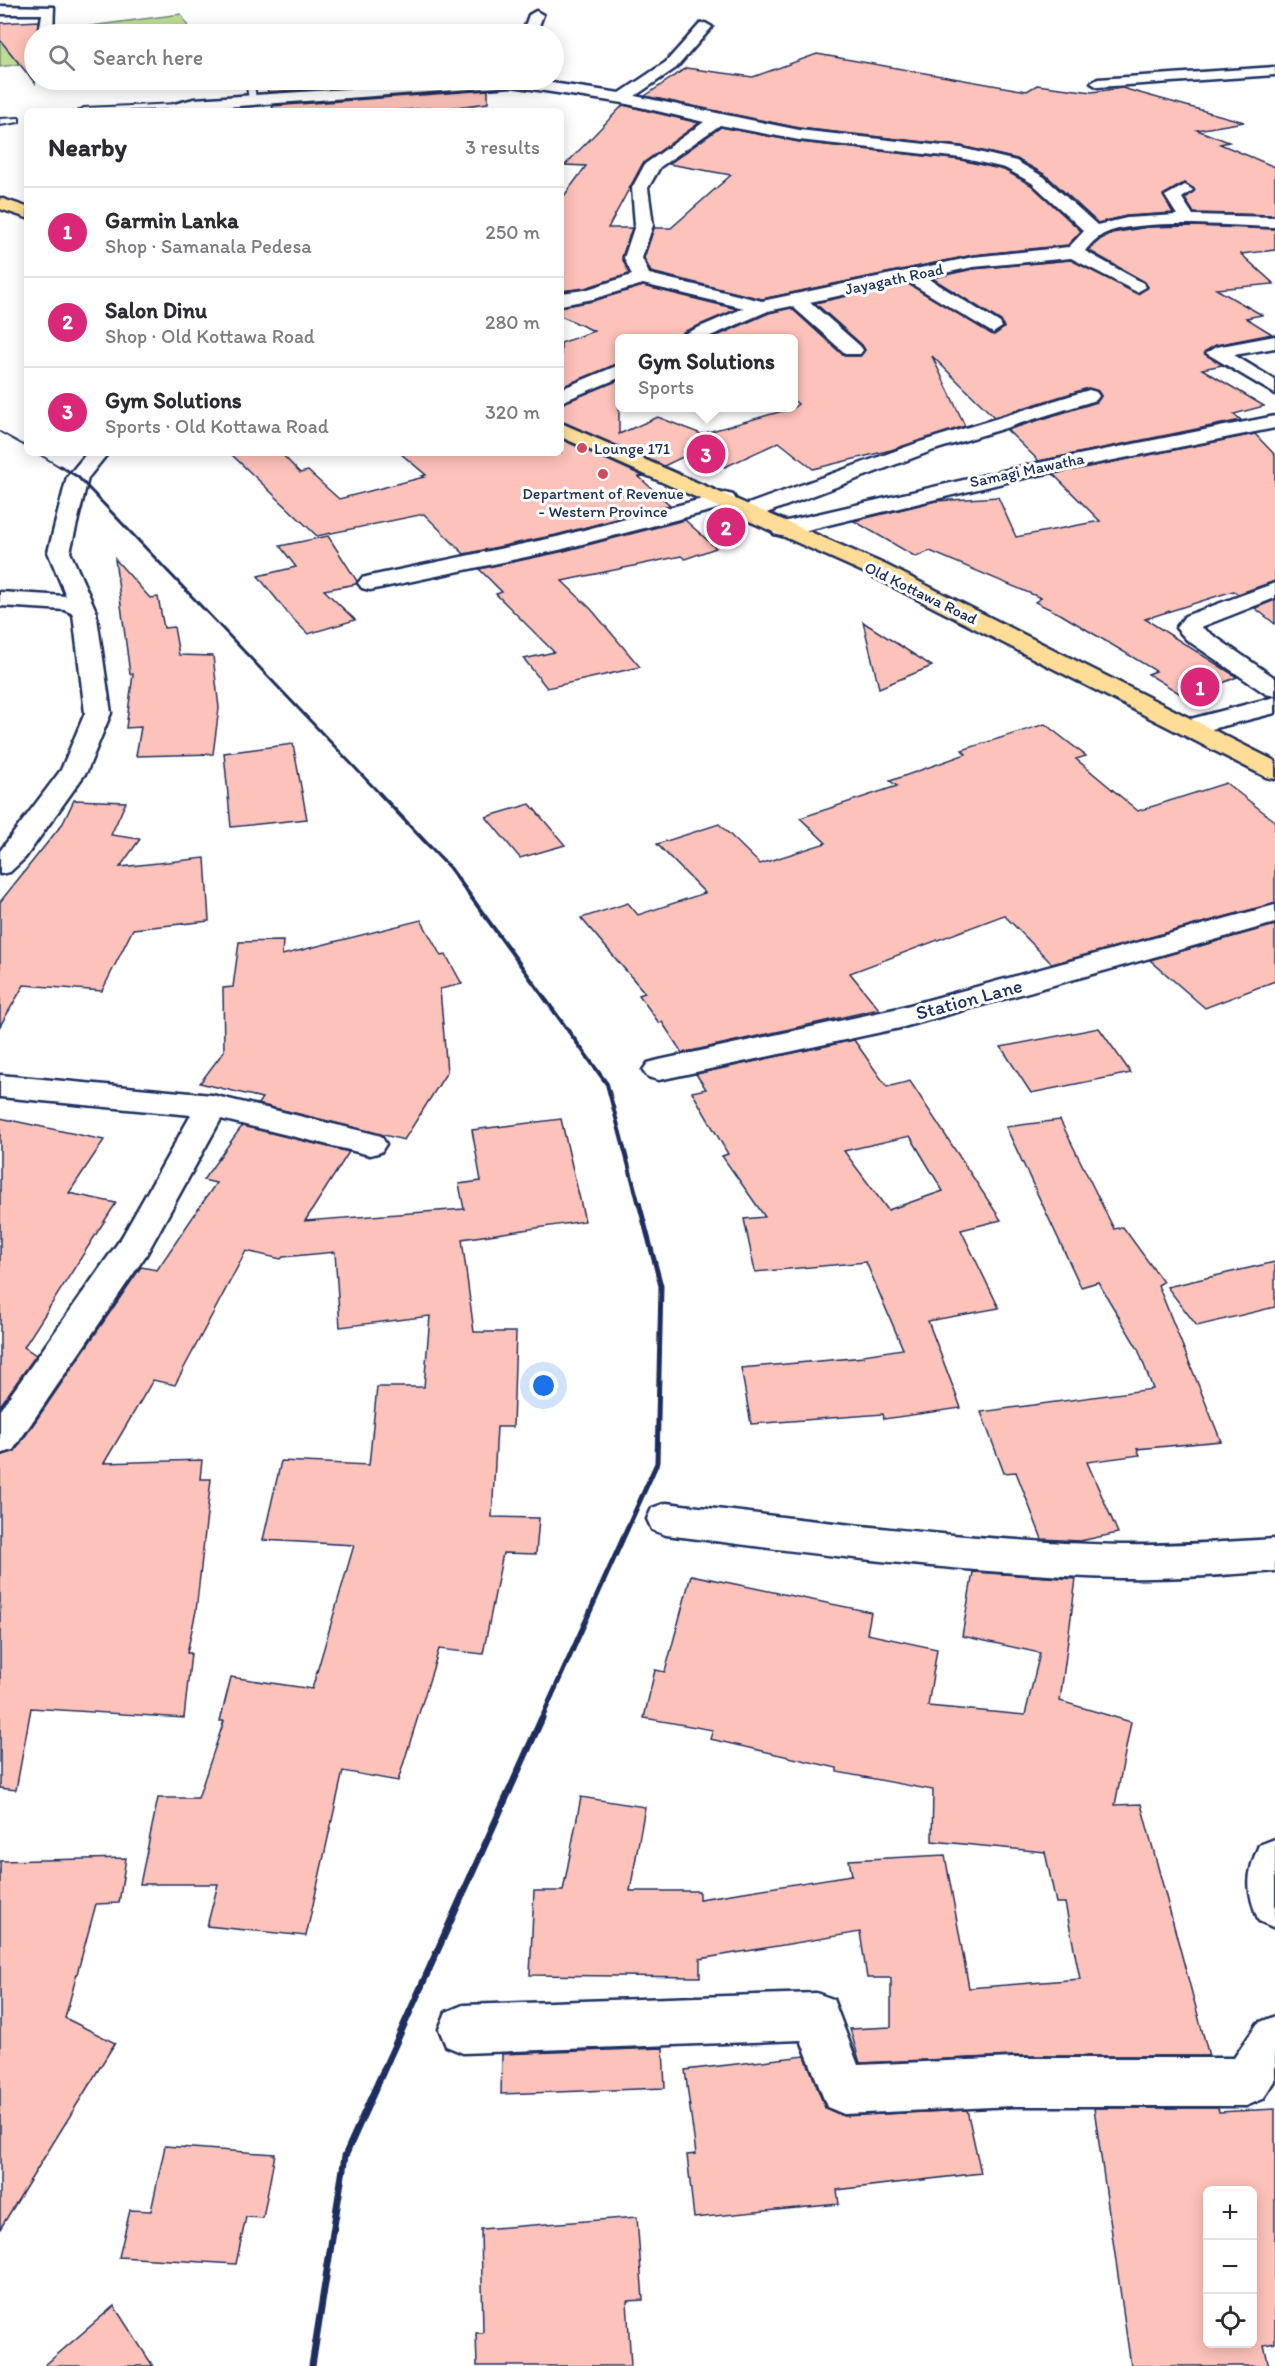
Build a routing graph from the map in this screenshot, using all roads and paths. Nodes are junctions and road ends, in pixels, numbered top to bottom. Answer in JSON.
{"nodes":[{"id":1,"x":0,"y":10,"type":"edge"},
{"id":2,"x":536,"y":15,"type":"dead end"},
{"id":3,"x":47,"y":24,"type":"edge"},
{"id":4,"x":533,"y":24,"type":"edge"},
{"id":5,"x":705,"y":27,"type":"dead end"},
{"id":6,"x":1275,"y":71,"type":"edge"},
{"id":7,"x":1098,"y":83,"type":"dead end"},
{"id":8,"x":564,"y":88,"type":"edge"},
{"id":9,"x":252,"y":90,"type":"edge"},
{"id":10,"x":390,"y":90,"type":"edge"},
{"id":11,"x":623,"y":98,"type":"junction"},
{"id":12,"x":253,"y":100,"type":"junction"},
{"id":13,"x":186,"y":108,"type":"edge"},
{"id":14,"x":16,"y":120,"type":"dead end"},
{"id":15,"x":717,"y":120,"type":"junction"},
{"id":16,"x":0,"y":122,"type":"edge"},
{"id":17,"x":1185,"y":190,"type":"dead end"},
{"id":18,"x":0,"y":203,"type":"edge"},
{"id":19,"x":24,"y":212,"type":"edge"},
{"id":20,"x":1188,"y":220,"type":"junction"},
{"id":21,"x":1230,"y":220,"type":"junction"},
{"id":22,"x":1275,"y":222,"type":"edge"},
{"id":23,"x":1094,"y":231,"type":"junction"},
{"id":24,"x":1275,"y":236,"type":"edge"},
{"id":25,"x":1074,"y":252,"type":"junction"},
{"id":26,"x":911,"y":276,"type":"junction"},
{"id":27,"x":642,"y":278,"type":"junction"},
{"id":28,"x":1137,"y":287,"type":"dead end"},
{"id":29,"x":564,"y":299,"type":"edge"},
{"id":30,"x":796,"y":300,"type":"junction"},
{"id":31,"x":762,"y":307,"type":"junction"},
{"id":32,"x":993,"y":327,"type":"dead end"},
{"id":33,"x":702,"y":334,"type":"edge"},
{"id":34,"x":1275,"y":342,"type":"edge"},
{"id":35,"x":853,"y":350,"type":"dead end"},
{"id":36,"x":615,"y":373,"type":"edge"},
{"id":37,"x":1275,"y":388,"type":"edge"},
{"id":38,"x":564,"y":395,"type":"edge"},
{"id":39,"x":1089,"y":396,"type":"dead end"},
{"id":40,"x":1275,"y":422,"type":"edge"},
{"id":41,"x":564,"y":430,"type":"edge"},
{"id":42,"x":96,"y":456,"type":"edge"},
{"id":43,"x":725,"y":500,"type":"junction"},
{"id":44,"x":748,"y":512,"type":"junction"},
{"id":45,"x":782,"y":529,"type":"junction"},
{"id":46,"x":370,"y":583,"type":"dead end"},
{"id":47,"x":1275,"y":590,"type":"edge"},
{"id":48,"x":0,"y":599,"type":"edge"},
{"id":49,"x":84,"y":611,"type":"junction"},
{"id":50,"x":1275,"y":689,"type":"edge"},
{"id":51,"x":1275,"y":705,"type":"edge"},
{"id":52,"x":1188,"y":727,"type":"junction"},
{"id":53,"x":1275,"y":771,"type":"edge"},
{"id":54,"x":5,"y":857,"type":"edge"},
{"id":55,"x":1275,"y":914,"type":"edge"},
{"id":56,"x":659,"y":1070,"type":"dead end"},
{"id":57,"x":0,"y":1086,"type":"edge"},
{"id":58,"x":212,"y":1106,"type":"junction"},
{"id":59,"x":370,"y":1144,"type":"dead end"},
{"id":60,"x":0,"y":1439,"type":"edge"},
{"id":61,"x":666,"y":1519,"type":"dead end"},
{"id":62,"x":1275,"y":1555,"type":"edge"},
{"id":63,"x":1275,"y":1860,"type":"edge"},
{"id":64,"x":1275,"y":1906,"type":"edge"},
{"id":65,"x":463,"y":2029,"type":"dead end"},
{"id":66,"x":1275,"y":2040,"type":"edge"}],
"edges":[{"from":1,"to":3,"type":"street"},
{"from":2,"to":4,"type":"street"},
{"from":5,"to":11,"type":"street"},
{"from":6,"to":7,"type":"street"},
{"from":8,"to":11,"type":"street"},
{"from":9,"to":12,"type":"lane"},
{"from":10,"to":12,"type":"street"},
{"from":11,"to":15,"type":"street"},
{"from":12,"to":13,"type":"street"},
{"from":14,"to":16,"type":"lane"},
{"from":15,"to":23,"type":"street"},
{"from":15,"to":27,"type":"street"},
{"from":17,"to":20,"type":"street"},
{"from":18,"to":19,"type":"main road"},
{"from":20,"to":21,"type":"street"},
{"from":20,"to":23,"type":"street"},
{"from":21,"to":22,"type":"street"},
{"from":21,"to":24,"type":"street"},
{"from":23,"to":25,"type":"street"},
{"from":25,"to":26,"type":"street","name":"Jayagath Road"},
{"from":25,"to":28,"type":"street"},
{"from":26,"to":30,"type":"street","name":"Jayagath Road"},
{"from":26,"to":32,"type":"street"},
{"from":27,"to":29,"type":"street"},
{"from":27,"to":31,"type":"street"},
{"from":30,"to":31,"type":"street","name":"Jayagath Road"},
{"from":30,"to":35,"type":"street"},
{"from":31,"to":33,"type":"street","name":"Jayagath Road"},
{"from":34,"to":37,"type":"street"},
{"from":36,"to":38,"type":"street"},
{"from":39,"to":44,"type":"street"},
{"from":40,"to":45,"type":"street","name":"Samagi Mawatha"},
{"from":41,"to":43,"type":"main road","name":"Old Kottawa Road"},
{"from":42,"to":49,"type":"street"},
{"from":43,"to":44,"type":"main road","name":"Old Kottawa Road"},
{"from":43,"to":46,"type":"street"},
{"from":44,"to":45,"type":"main road","name":"Old Kottawa Road"},
{"from":45,"to":52,"type":"main road","name":"Old Kottawa Road"},
{"from":47,"to":50,"type":"street"},
{"from":48,"to":49,"type":"street"},
{"from":49,"to":54,"type":"street"},
{"from":51,"to":52,"type":"street"},
{"from":52,"to":53,"type":"main road","name":"Old Kottawa Road"},
{"from":55,"to":56,"type":"street","name":"Station Lane"},
{"from":57,"to":58,"type":"street"},
{"from":58,"to":59,"type":"street"},
{"from":58,"to":60,"type":"street"},
{"from":61,"to":62,"type":"street"},
{"from":63,"to":64,"type":"street"},
{"from":65,"to":66,"type":"street"}]}
